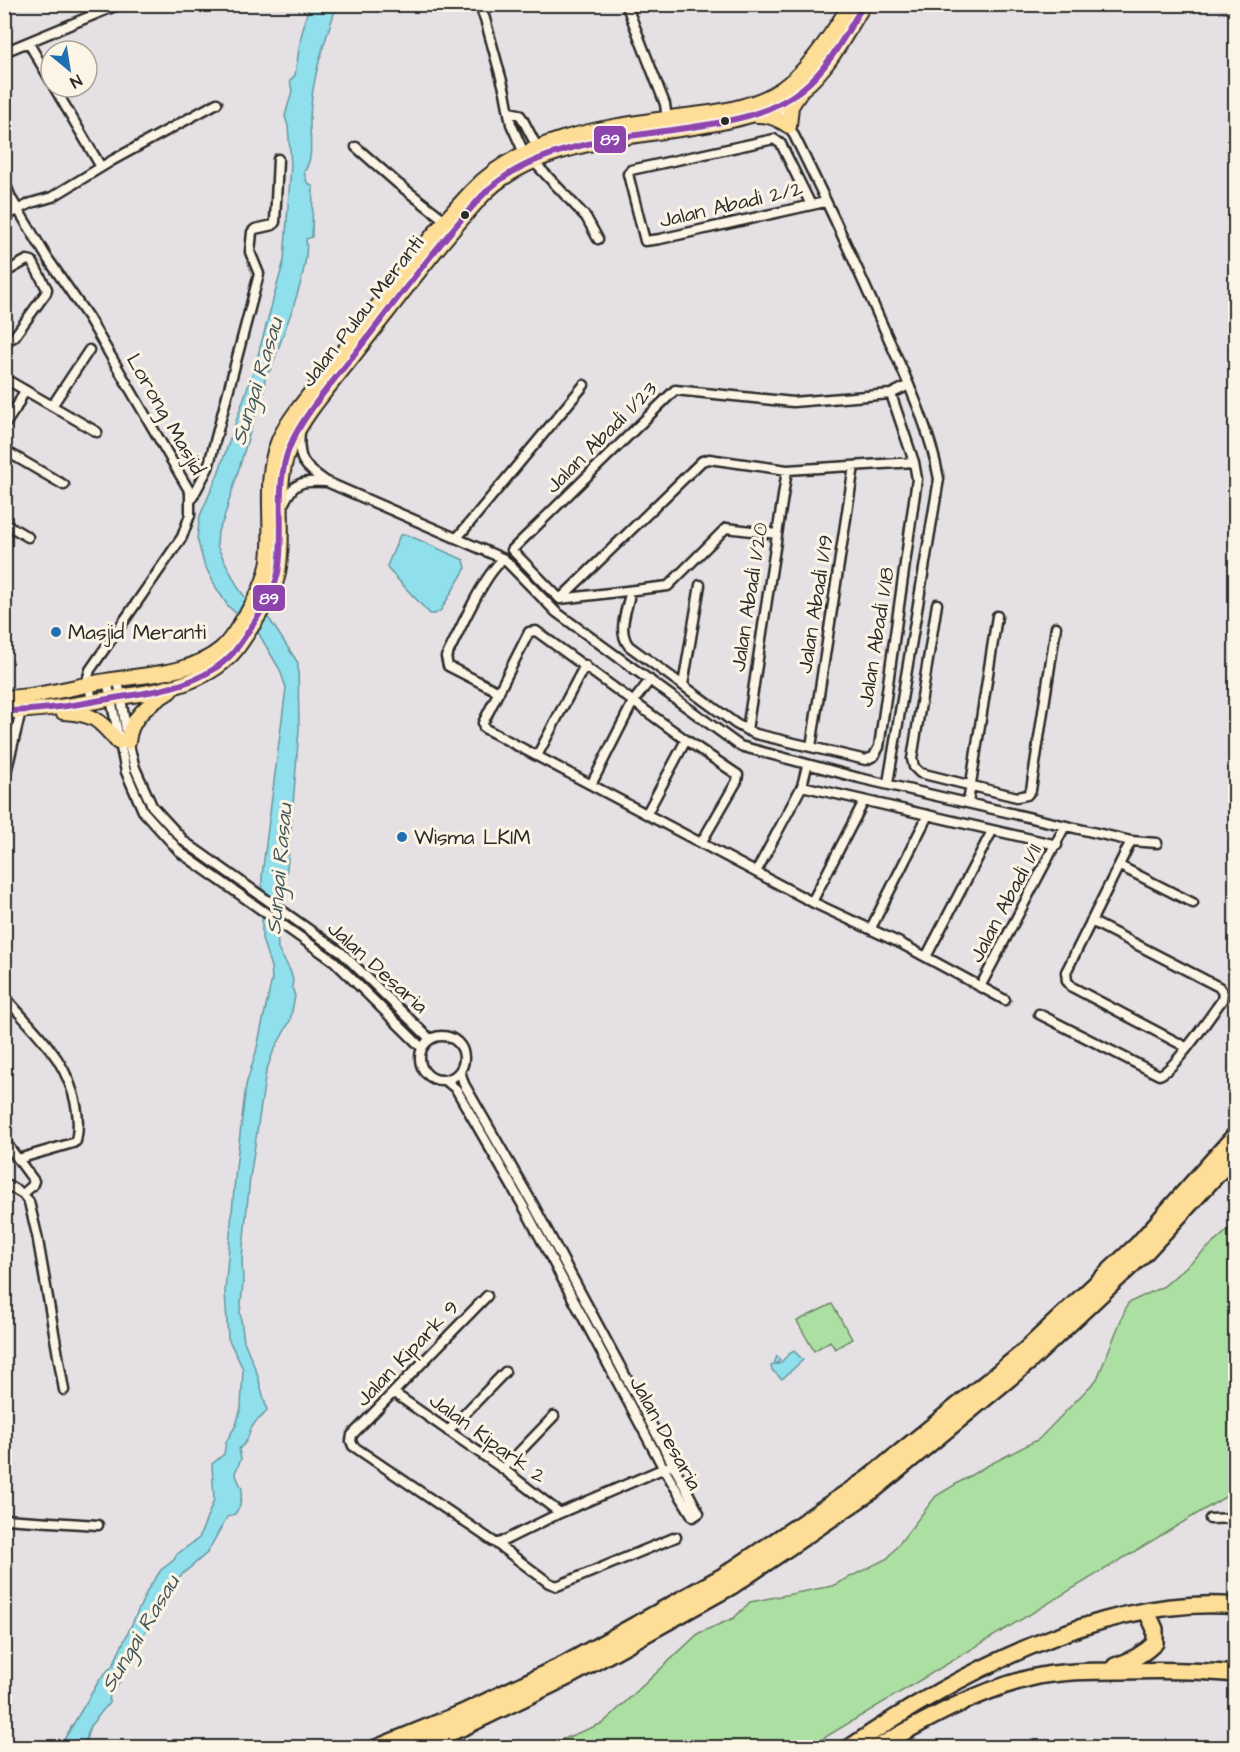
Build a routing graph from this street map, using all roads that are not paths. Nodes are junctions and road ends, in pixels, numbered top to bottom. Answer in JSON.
{"nodes":[{"id":1,"x":120,"y":4,"type":"edge"},
{"id":2,"x":479,"y":4,"type":"edge"},
{"id":3,"x":626,"y":4,"type":"edge"},
{"id":4,"x":851,"y":4,"type":"edge"},
{"id":5,"x":864,"y":4,"type":"edge"},
{"id":6,"x":28,"y":42,"type":"junction"},
{"id":7,"x":4,"y":52,"type":"edge"},
{"id":8,"x":39,"y":61,"type":"edge"},
{"id":9,"x":803,"y":88,"type":"junction"},
{"id":10,"x":61,"y":99,"type":"edge"},
{"id":11,"x":775,"y":100,"type":"junction"},
{"id":12,"x":216,"y":103,"type":"dead end"},
{"id":13,"x":509,"y":112,"type":"junction"},
{"id":14,"x":748,"y":116,"type":"junction"},
{"id":15,"x":667,"y":119,"type":"junction"},
{"id":16,"x":789,"y":126,"type":"junction"},
{"id":17,"x":356,"y":147,"type":"dead end"},
{"id":18,"x":532,"y":153,"type":"junction"},
{"id":19,"x":278,"y":159,"type":"dead end"},
{"id":20,"x":101,"y":167,"type":"junction"},
{"id":21,"x":4,"y":180,"type":"edge"},
{"id":22,"x":8,"y":197,"type":"edge"},
{"id":23,"x":825,"y":202,"type":"junction"},
{"id":24,"x":811,"y":205,"type":"junction"},
{"id":25,"x":19,"y":210,"type":"junction"},
{"id":26,"x":4,"y":217,"type":"edge"},
{"id":27,"x":446,"y":221,"type":"junction"},
{"id":28,"x":598,"y":239,"type":"dead end"},
{"id":29,"x":4,"y":273,"type":"edge"},
{"id":30,"x":4,"y":342,"type":"edge"},
{"id":31,"x":89,"y":350,"type":"dead end"},
{"id":32,"x":4,"y":378,"type":"edge"},
{"id":33,"x":584,"y":385,"type":"dead end"},
{"id":34,"x":909,"y":385,"type":"junction"},
{"id":35,"x":25,"y":390,"type":"junction"},
{"id":36,"x":891,"y":394,"type":"junction"},
{"id":37,"x":52,"y":406,"type":"junction"},
{"id":38,"x":301,"y":425,"type":"junction"},
{"id":39,"x":4,"y":426,"type":"edge"},
{"id":40,"x":98,"y":432,"type":"dead end"},
{"id":41,"x":4,"y":450,"type":"edge"},
{"id":42,"x":914,"y":462,"type":"junction"},
{"id":43,"x":854,"y":466,"type":"junction"},
{"id":44,"x":787,"y":470,"type":"junction"},
{"id":45,"x":327,"y":482,"type":"junction"},
{"id":46,"x":64,"y":485,"type":"dead end"},
{"id":47,"x":191,"y":500,"type":"junction"},
{"id":48,"x":280,"y":515,"type":"junction"},
{"id":49,"x":4,"y":524,"type":"edge"},
{"id":50,"x":777,"y":534,"type":"junction"},
{"id":51,"x":28,"y":537,"type":"dead end"},
{"id":52,"x":457,"y":538,"type":"junction"},
{"id":53,"x":504,"y":559,"type":"junction"},
{"id":54,"x":700,"y":585,"type":"dead end"},
{"id":55,"x":266,"y":593,"type":"junction"},
{"id":56,"x":628,"y":598,"type":"dead end"},
{"id":57,"x":560,"y":599,"type":"junction"},
{"id":58,"x":937,"y":604,"type":"dead end"},
{"id":59,"x":997,"y":616,"type":"dead end"},
{"id":60,"x":1056,"y":627,"type":"dead end"},
{"id":61,"x":238,"y":638,"type":"junction"},
{"id":62,"x":585,"y":665,"type":"junction"},
{"id":63,"x":112,"y":680,"type":"junction"},
{"id":64,"x":650,"y":680,"type":"junction"},
{"id":65,"x":88,"y":684,"type":"junction"},
{"id":66,"x":683,"y":685,"type":"junction"},
{"id":67,"x":177,"y":687,"type":"junction"},
{"id":68,"x":499,"y":692,"type":"junction"},
{"id":69,"x":4,"y":698,"type":"edge"},
{"id":70,"x":115,"y":698,"type":"junction"},
{"id":71,"x":92,"y":702,"type":"junction"},
{"id":72,"x":633,"y":702,"type":"junction"},
{"id":73,"x":4,"y":711,"type":"edge"},
{"id":74,"x":27,"y":711,"type":"junction"},
{"id":75,"x":747,"y":730,"type":"junction"},
{"id":76,"x":686,"y":740,"type":"junction"},
{"id":77,"x":123,"y":742,"type":"junction"},
{"id":78,"x":811,"y":747,"type":"junction"},
{"id":79,"x":537,"y":756,"type":"junction"},
{"id":80,"x":807,"y":765,"type":"junction"},
{"id":81,"x":4,"y":781,"type":"edge"},
{"id":82,"x":592,"y":783,"type":"junction"},
{"id":83,"x":888,"y":783,"type":"junction"},
{"id":84,"x":971,"y":784,"type":"junction"},
{"id":85,"x":802,"y":786,"type":"junction"},
{"id":86,"x":864,"y":801,"type":"junction"},
{"id":87,"x":968,"y":803,"type":"junction"},
{"id":88,"x":647,"y":813,"type":"junction"},
{"id":89,"x":928,"y":815,"type":"junction"},
{"id":90,"x":1065,"y":826,"type":"junction"},
{"id":91,"x":992,"y":831,"type":"junction"},
{"id":92,"x":1131,"y":841,"type":"junction"},
{"id":93,"x":701,"y":843,"type":"junction"},
{"id":94,"x":1157,"y":843,"type":"dead end"},
{"id":95,"x":1057,"y":845,"type":"junction"},
{"id":96,"x":1120,"y":866,"type":"junction"},
{"id":97,"x":756,"y":872,"type":"junction"},
{"id":98,"x":812,"y":902,"type":"junction"},
{"id":99,"x":1193,"y":903,"type":"dead end"},
{"id":100,"x":1091,"y":921,"type":"junction"},
{"id":101,"x":871,"y":928,"type":"junction"},
{"id":102,"x":926,"y":957,"type":"junction"},
{"id":103,"x":980,"y":987,"type":"junction"},
{"id":104,"x":4,"y":996,"type":"edge"},
{"id":105,"x":1005,"y":1000,"type":"dead end"},
{"id":106,"x":1039,"y":1014,"type":"dead end"},
{"id":107,"x":430,"y":1039,"type":"junction"},
{"id":108,"x":1186,"y":1047,"type":"junction"},
{"id":109,"x":422,"y":1048,"type":"junction"},
{"id":110,"x":460,"y":1071,"type":"junction"},
{"id":111,"x":445,"y":1080,"type":"junction"},
{"id":112,"x":1236,"y":1134,"type":"edge"},
{"id":113,"x":4,"y":1140,"type":"edge"},
{"id":114,"x":1236,"y":1154,"type":"edge"},
{"id":115,"x":18,"y":1160,"type":"junction"},
{"id":116,"x":4,"y":1183,"type":"edge"},
{"id":117,"x":23,"y":1194,"type":"junction"},
{"id":118,"x":487,"y":1296,"type":"dead end"},
{"id":119,"x":505,"y":1372,"type":"dead end"},
{"id":120,"x":64,"y":1390,"type":"dead end"},
{"id":121,"x":394,"y":1393,"type":"junction"},
{"id":122,"x":554,"y":1416,"type":"dead end"},
{"id":123,"x":448,"y":1431,"type":"junction"},
{"id":124,"x":669,"y":1467,"type":"junction"},
{"id":125,"x":503,"y":1469,"type":"junction"},
{"id":126,"x":560,"y":1514,"type":"junction"},
{"id":127,"x":1236,"y":1518,"type":"edge"},
{"id":128,"x":4,"y":1519,"type":"edge"},
{"id":129,"x":1210,"y":1519,"type":"dead end"},
{"id":130,"x":98,"y":1525,"type":"dead end"},
{"id":131,"x":676,"y":1537,"type":"dead end"},
{"id":132,"x":497,"y":1544,"type":"junction"},
{"id":133,"x":1236,"y":1606,"type":"edge"},
{"id":134,"x":1147,"y":1612,"type":"junction"},
{"id":135,"x":1101,"y":1671,"type":"junction"},
{"id":136,"x":1236,"y":1674,"type":"edge"},
{"id":137,"x":465,"y":1719,"type":"junction"},
{"id":138,"x":382,"y":1745,"type":"edge"},
{"id":139,"x":415,"y":1748,"type":"edge"},
{"id":140,"x":849,"y":1748,"type":"edge"},
{"id":141,"x":876,"y":1748,"type":"edge"}],
"edges":[{"from":1,"to":6,"type":"street"},
{"from":2,"to":13,"type":"street"},
{"from":3,"to":15,"type":"street"},
{"from":4,"to":11,"type":"main road","name":"Jalan Pulau Meranti"},
{"from":5,"to":9,"type":"main road","name":"Jalan Pulau Meranti"},
{"from":6,"to":7,"type":"street"},
{"from":6,"to":8,"type":"street"},
{"from":9,"to":11,"type":"main road","name":"Jalan Pulau Meranti"},
{"from":9,"to":16,"type":"main road"},
{"from":10,"to":20,"type":"street"},
{"from":11,"to":14,"type":"main road","name":"Jalan Pulau Meranti"},
{"from":11,"to":15,"type":"main road","name":"Jalan Pulau Meranti"},
{"from":11,"to":16,"type":"street"},
{"from":12,"to":20,"type":"street"},
{"from":13,"to":18,"type":"street"},
{"from":13,"to":18,"type":"street"},
{"from":14,"to":16,"type":"main road"},
{"from":14,"to":18,"type":"main road","name":"Jalan Pulau Meranti"},
{"from":15,"to":18,"type":"main road","name":"Jalan Pulau Meranti"},
{"from":16,"to":23,"type":"street"},
{"from":17,"to":27,"type":"street"},
{"from":18,"to":27,"type":"main road","name":"Jalan Pulau Meranti"},
{"from":18,"to":28,"type":"street"},
{"from":18,"to":38,"type":"main road","name":"Jalan Pulau Meranti"},
{"from":19,"to":47,"type":"street"},
{"from":20,"to":25,"type":"street"},
{"from":21,"to":22,"type":"street","name":"Lorong Masjid"},
{"from":22,"to":25,"type":"street","name":"Lorong Masjid"},
{"from":23,"to":24,"type":"street","name":"Jalan Abadi 2/2"},
{"from":23,"to":34,"type":"street"},
{"from":24,"to":24,"type":"street","name":"Jalan Abadi 2/2"},
{"from":25,"to":26,"type":"street"},
{"from":25,"to":47,"type":"street","name":"Lorong Masjid"},
{"from":27,"to":55,"type":"main road","name":"Jalan Pulau Meranti"},
{"from":29,"to":30,"type":"street"},
{"from":31,"to":37,"type":"street"},
{"from":32,"to":35,"type":"street"},
{"from":33,"to":52,"type":"street"},
{"from":34,"to":36,"type":"street","name":"Jalan Abadi 1/23"},
{"from":34,"to":83,"type":"street"},
{"from":35,"to":37,"type":"street"},
{"from":35,"to":39,"type":"street"},
{"from":36,"to":42,"type":"street","name":"Jalan Abadi 1/18"},
{"from":36,"to":57,"type":"street","name":"Jalan Abadi 1/23"},
{"from":37,"to":40,"type":"street"},
{"from":38,"to":45,"type":"street"},
{"from":38,"to":48,"type":"main road","name":"Jalan Pulau Meranti"},
{"from":41,"to":46,"type":"street"},
{"from":42,"to":43,"type":"street"},
{"from":42,"to":78,"type":"street","name":"Jalan Abadi 1/18"},
{"from":43,"to":44,"type":"street"},
{"from":43,"to":78,"type":"street","name":"Jalan Abadi 1/19"},
{"from":44,"to":50,"type":"street","name":"Jalan Abadi 1/20"},
{"from":44,"to":57,"type":"street"},
{"from":45,"to":48,"type":"street"},
{"from":45,"to":52,"type":"street"},
{"from":47,"to":65,"type":"street","name":"Lorong Masjid"},
{"from":48,"to":55,"type":"main road","name":"Jalan Pulau Meranti"},
{"from":49,"to":51,"type":"street"},
{"from":50,"to":57,"type":"street"},
{"from":50,"to":75,"type":"street","name":"Jalan Abadi 1/20"},
{"from":52,"to":53,"type":"street"},
{"from":53,"to":64,"type":"street"},
{"from":53,"to":68,"type":"street"},
{"from":54,"to":66,"type":"street"},
{"from":55,"to":61,"type":"main road","name":"Jalan Pulau Meranti"},
{"from":56,"to":66,"type":"street","name":"Jalan Abadi 1/18"},
{"from":58,"to":84,"type":"street"},
{"from":59,"to":84,"type":"street"},
{"from":60,"to":84,"type":"street"},
{"from":61,"to":63,"type":"main road","name":"Jalan Pulau Meranti"},
{"from":61,"to":67,"type":"main road","name":"Jalan Pulau Meranti"},
{"from":62,"to":68,"type":"street"},
{"from":62,"to":72,"type":"street"},
{"from":62,"to":79,"type":"street"},
{"from":63,"to":65,"type":"main road","name":"Jalan Pulau Meranti"},
{"from":63,"to":70,"type":"street","name":"Jalan Desaria"},
{"from":64,"to":72,"type":"street"},
{"from":64,"to":80,"type":"street"},
{"from":65,"to":69,"type":"main road","name":"Jalan Pulau Meranti"},
{"from":65,"to":71,"type":"street"},
{"from":66,"to":75,"type":"street","name":"Jalan Abadi 1/18"},
{"from":67,"to":70,"type":"main road","name":"Jalan Pulau Meranti"},
{"from":67,"to":77,"type":"main road"},
{"from":68,"to":79,"type":"street"},
{"from":70,"to":71,"type":"main road","name":"Jalan Pulau Meranti"},
{"from":70,"to":77,"type":"street","name":"Jalan Desaria"},
{"from":71,"to":74,"type":"main road","name":"Jalan Pulau Meranti"},
{"from":72,"to":76,"type":"street"},
{"from":72,"to":82,"type":"street"},
{"from":73,"to":74,"type":"main road","name":"Jalan Pulau Meranti"},
{"from":74,"to":77,"type":"main road"},
{"from":74,"to":81,"type":"street"},
{"from":75,"to":78,"type":"street","name":"Jalan Abadi 1/18"},
{"from":76,"to":88,"type":"street"},
{"from":76,"to":93,"type":"street"},
{"from":77,"to":107,"type":"street","name":"Jalan Desaria"},
{"from":77,"to":109,"type":"street","name":"Jalan Desaria"},
{"from":79,"to":82,"type":"street"},
{"from":80,"to":83,"type":"street"},
{"from":80,"to":85,"type":"street"},
{"from":82,"to":88,"type":"street"},
{"from":83,"to":87,"type":"street"},
{"from":84,"to":87,"type":"street"},
{"from":85,"to":86,"type":"street"},
{"from":85,"to":97,"type":"street"},
{"from":86,"to":89,"type":"street"},
{"from":86,"to":98,"type":"street"},
{"from":87,"to":90,"type":"street"},
{"from":88,"to":93,"type":"street"},
{"from":89,"to":91,"type":"street"},
{"from":89,"to":101,"type":"street"},
{"from":90,"to":92,"type":"street"},
{"from":90,"to":95,"type":"street","name":"Jalan Abadi 1/11"},
{"from":91,"to":95,"type":"street"},
{"from":91,"to":102,"type":"street"},
{"from":92,"to":94,"type":"street"},
{"from":92,"to":96,"type":"street"},
{"from":93,"to":97,"type":"street"},
{"from":95,"to":103,"type":"street","name":"Jalan Abadi 1/11"},
{"from":96,"to":99,"type":"street"},
{"from":96,"to":100,"type":"street"},
{"from":97,"to":98,"type":"street"},
{"from":98,"to":101,"type":"street"},
{"from":100,"to":108,"type":"street"},
{"from":100,"to":108,"type":"street"},
{"from":101,"to":102,"type":"street"},
{"from":102,"to":103,"type":"street"},
{"from":103,"to":105,"type":"street"},
{"from":104,"to":115,"type":"street"},
{"from":106,"to":108,"type":"street"},
{"from":107,"to":109,"type":"street","name":"Jalan Desaria"},
{"from":107,"to":110,"type":"street","name":"Jalan Desaria"},
{"from":109,"to":111,"type":"street","name":"Jalan Desaria"},
{"from":110,"to":111,"type":"street"},
{"from":110,"to":124,"type":"street","name":"Jalan Desaria"},
{"from":111,"to":124,"type":"street","name":"Jalan Desaria"},
{"from":112,"to":137,"type":"highway"},
{"from":113,"to":115,"type":"street"},
{"from":114,"to":137,"type":"highway"},
{"from":115,"to":117,"type":"street"},
{"from":116,"to":117,"type":"street"},
{"from":117,"to":120,"type":"street"},
{"from":118,"to":121,"type":"street","name":"Jalan Kipark 9"},
{"from":119,"to":123,"type":"street"},
{"from":121,"to":123,"type":"street","name":"Jalan Kipark 2"},
{"from":121,"to":132,"type":"street","name":"Jalan Kipark 9"},
{"from":122,"to":125,"type":"street"},
{"from":123,"to":125,"type":"street","name":"Jalan Kipark 2"},
{"from":124,"to":124,"type":"street","name":"Jalan Desaria"},
{"from":124,"to":126,"type":"street"},
{"from":125,"to":126,"type":"street","name":"Jalan Kipark 2"},
{"from":126,"to":132,"type":"street"},
{"from":127,"to":129,"type":"street"},
{"from":128,"to":130,"type":"street"},
{"from":131,"to":132,"type":"street"},
{"from":133,"to":134,"type":"highway"},
{"from":134,"to":135,"type":"highway"},
{"from":134,"to":140,"type":"highway"},
{"from":135,"to":136,"type":"highway"},
{"from":135,"to":141,"type":"highway"},
{"from":137,"to":138,"type":"highway"},
{"from":137,"to":139,"type":"highway"}]}
